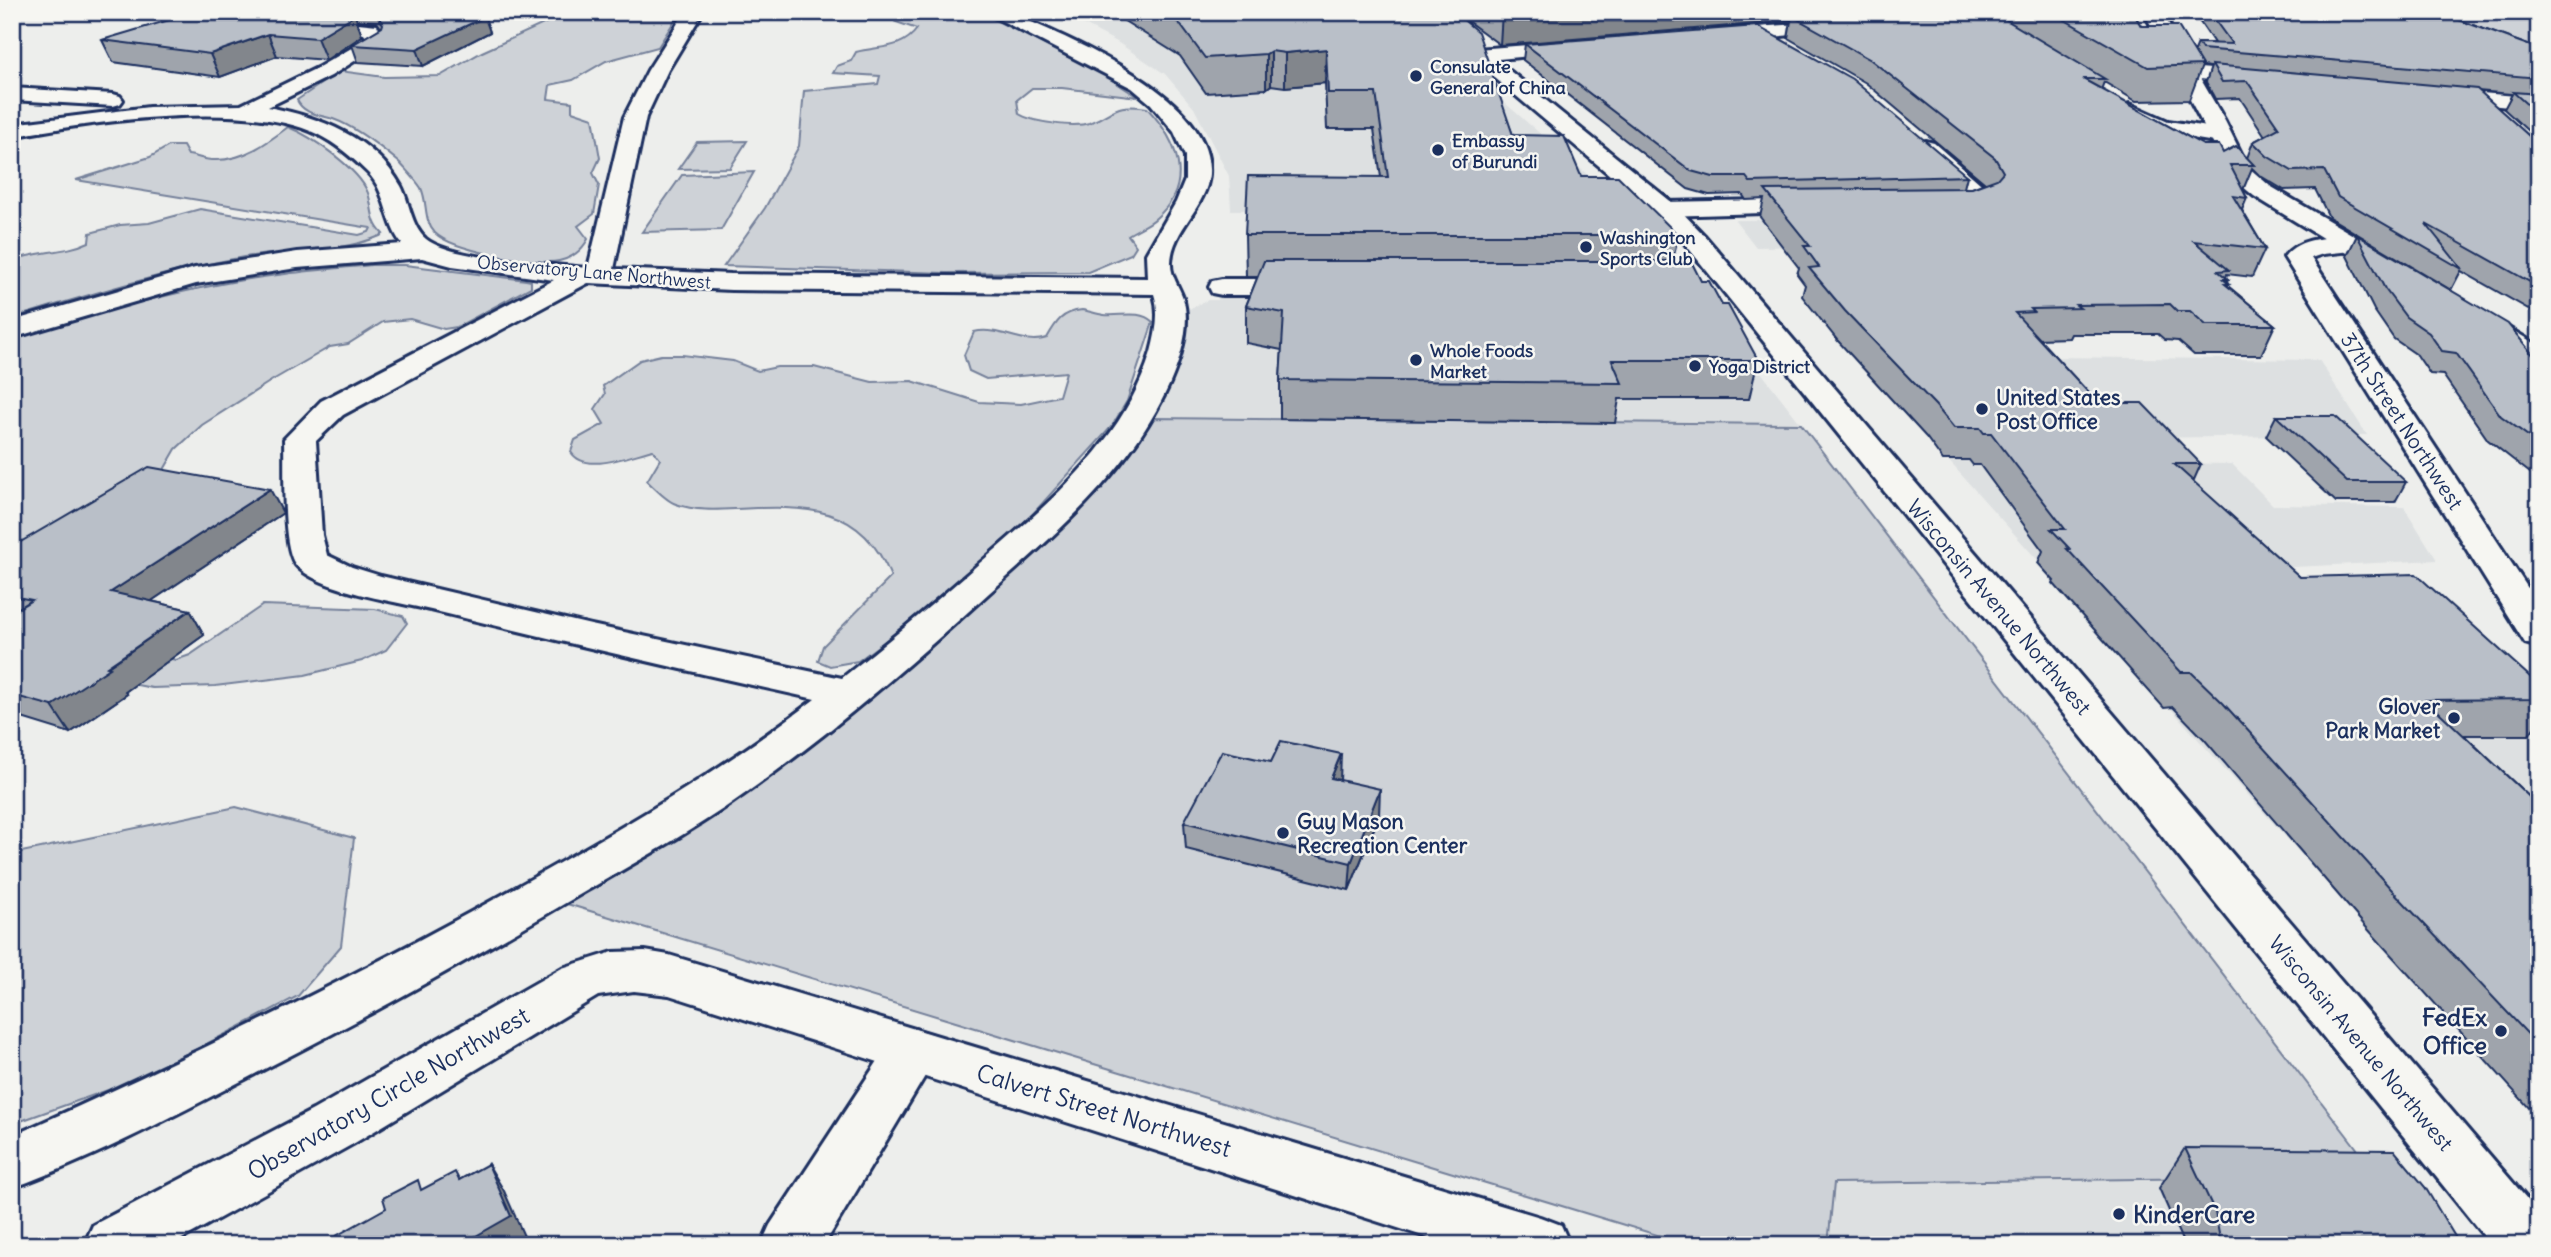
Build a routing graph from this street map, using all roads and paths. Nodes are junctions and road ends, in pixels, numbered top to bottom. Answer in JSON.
{"nodes":[{"id":1,"x":331,"y":12,"type":"edge"},
{"id":2,"x":694,"y":12,"type":"edge"},
{"id":3,"x":994,"y":12,"type":"edge"},
{"id":4,"x":1426,"y":12,"type":"edge"},
{"id":5,"x":2152,"y":12,"type":"edge"},
{"id":6,"x":1857,"y":24,"type":"edge"},
{"id":7,"x":1758,"y":32,"type":"junction"},
{"id":8,"x":1698,"y":37,"type":"edge"},
{"id":9,"x":1599,"y":45,"type":"edge"},
{"id":10,"x":1793,"y":52,"type":"edge"},
{"id":11,"x":1477,"y":55,"type":"junction"},
{"id":12,"x":2187,"y":73,"type":"junction"},
{"id":13,"x":2278,"y":80,"type":"edge"},
{"id":14,"x":2413,"y":93,"type":"edge"},
{"id":15,"x":19,"y":95,"type":"edge"},
{"id":16,"x":2109,"y":97,"type":"edge"},
{"id":17,"x":2476,"y":99,"type":"junction"},
{"id":18,"x":2539,"y":104,"type":"edge"},
{"id":19,"x":178,"y":109,"type":"junction"},
{"id":20,"x":246,"y":110,"type":"junction"},
{"id":21,"x":12,"y":121,"type":"edge"},
{"id":22,"x":2503,"y":124,"type":"edge"},
{"id":23,"x":12,"y":131,"type":"edge"},
{"id":24,"x":1911,"y":135,"type":"edge"},
{"id":25,"x":2221,"y":136,"type":"junction"},
{"id":26,"x":1922,"y":205,"type":"edge"},
{"id":27,"x":1838,"y":206,"type":"edge"},
{"id":28,"x":1665,"y":209,"type":"junction"},
{"id":29,"x":2352,"y":245,"type":"junction"},
{"id":30,"x":424,"y":250,"type":"junction"},
{"id":31,"x":592,"y":275,"type":"junction"},
{"id":32,"x":1160,"y":286,"type":"junction"},
{"id":33,"x":1222,"y":287,"type":"dead end"},
{"id":34,"x":1331,"y":287,"type":"edge"},
{"id":35,"x":1698,"y":287,"type":"edge"},
{"id":36,"x":1734,"y":287,"type":"junction"},
{"id":37,"x":2422,"y":288,"type":"edge"},
{"id":38,"x":2469,"y":316,"type":"edge"},
{"id":39,"x":12,"y":330,"type":"edge"},
{"id":40,"x":2539,"y":358,"type":"edge"},
{"id":41,"x":2539,"y":635,"type":"edge"},
{"id":42,"x":849,"y":693,"type":"junction"},
{"id":43,"x":669,"y":975,"type":"joint"},
{"id":44,"x":914,"y":1051,"type":"junction"},
{"id":45,"x":12,"y":1163,"type":"edge"},
{"id":46,"x":114,"y":1245,"type":"edge"},
{"id":47,"x":791,"y":1245,"type":"edge"},
{"id":48,"x":1540,"y":1245,"type":"edge"},
{"id":49,"x":2528,"y":1245,"type":"edge"}],
"edges":[{"from":1,"to":20,"type":"street"},
{"from":2,"to":31,"type":"street"},
{"from":3,"to":32,"type":"street"},
{"from":4,"to":11,"type":"street","name":"Wisconsin Avenue Northwest"},
{"from":5,"to":12,"type":"street"},
{"from":6,"to":7,"type":"street"},
{"from":7,"to":8,"type":"street"},
{"from":7,"to":10,"type":"street"},
{"from":9,"to":11,"type":"street"},
{"from":11,"to":28,"type":"street","name":"Wisconsin Avenue Northwest"},
{"from":12,"to":13,"type":"street"},
{"from":12,"to":25,"type":"street"},
{"from":14,"to":17,"type":"street"},
{"from":15,"to":19,"type":"street"},
{"from":15,"to":21,"type":"street"},
{"from":16,"to":25,"type":"street"},
{"from":17,"to":18,"type":"street"},
{"from":17,"to":22,"type":"street"},
{"from":19,"to":20,"type":"street"},
{"from":19,"to":23,"type":"street"},
{"from":20,"to":30,"type":"street"},
{"from":24,"to":26,"type":"street"},
{"from":25,"to":29,"type":"street"},
{"from":27,"to":28,"type":"street"},
{"from":28,"to":36,"type":"street","name":"Wisconsin Avenue Northwest"},
{"from":29,"to":37,"type":"street"},
{"from":29,"to":41,"type":"street","name":"37th Street Northwest"},
{"from":30,"to":31,"type":"street","name":"Observatory Lane Northwest"},
{"from":30,"to":39,"type":"street"},
{"from":31,"to":32,"type":"street","name":"Observatory Lane Northwest"},
{"from":31,"to":42,"type":"street"},
{"from":32,"to":42,"type":"street"},
{"from":33,"to":34,"type":"street"},
{"from":35,"to":36,"type":"street"},
{"from":36,"to":49,"type":"street","name":"Wisconsin Avenue Northwest"},
{"from":38,"to":40,"type":"street"},
{"from":42,"to":45,"type":"street"},
{"from":43,"to":44,"type":"street","name":"Calvert Street Northwest"},
{"from":43,"to":46,"type":"street","name":"Observatory Circle Northwest"},
{"from":44,"to":47,"type":"street"},
{"from":44,"to":48,"type":"street","name":"Calvert Street Northwest"}]}
